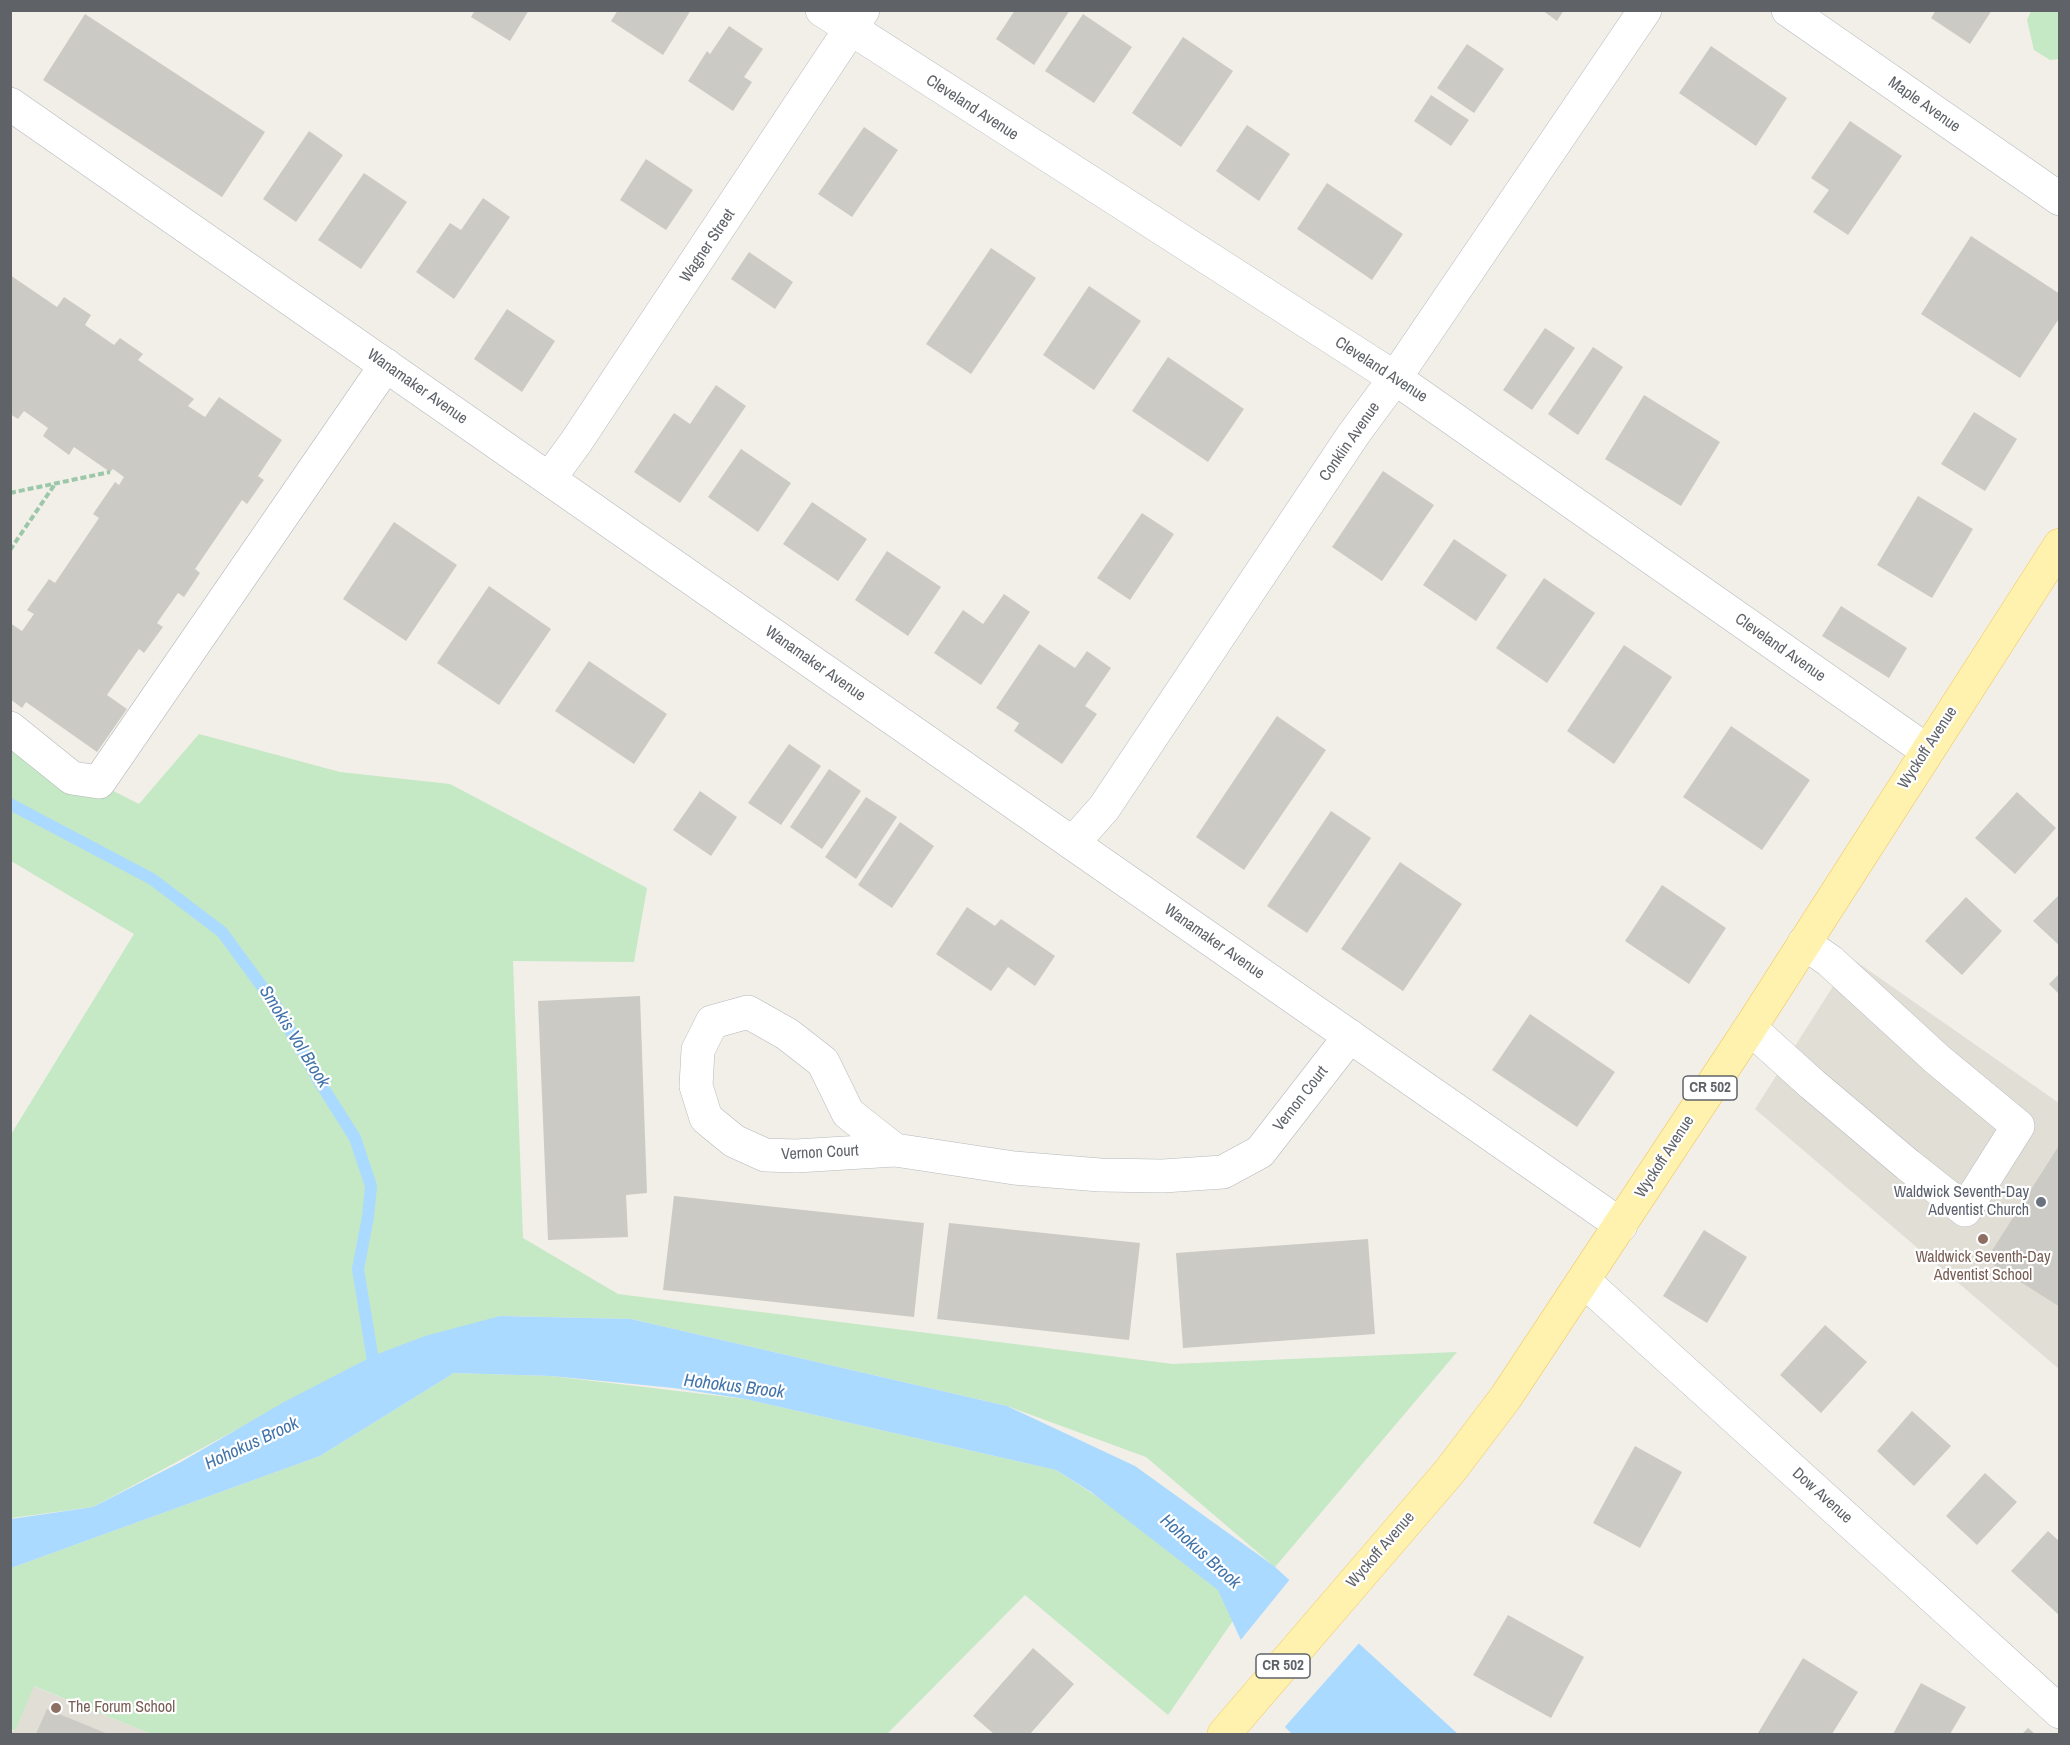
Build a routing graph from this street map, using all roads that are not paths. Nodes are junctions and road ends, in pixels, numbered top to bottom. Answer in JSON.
{"nodes":[{"id":1,"x":822,"y":10,"type":"edge"},
{"id":2,"x":1645,"y":10,"type":"edge"},
{"id":3,"x":1788,"y":10,"type":"edge"},
{"id":4,"x":857,"y":20,"type":"edge"},
{"id":5,"x":10,"y":104,"type":"edge"},
{"id":6,"x":2060,"y":199,"type":"edge"},
{"id":7,"x":386,"y":365,"type":"junction"},
{"id":8,"x":1395,"y":378,"type":"junction"},
{"id":9,"x":549,"y":479,"type":"junction"},
{"id":10,"x":2060,"y":545,"type":"edge"},
{"id":11,"x":10,"y":728,"type":"edge"},
{"id":12,"x":1926,"y":750,"type":"junction"},
{"id":13,"x":1073,"y":843,"type":"junction"},
{"id":14,"x":1804,"y":943,"type":"junction"},
{"id":15,"x":1750,"y":1028,"type":"junction"},
{"id":16,"x":1350,"y":1036,"type":"junction"},
{"id":17,"x":895,"y":1150,"type":"junction"},
{"id":18,"x":1621,"y":1225,"type":"junction"},
{"id":19,"x":1584,"y":1281,"type":"junction"},
{"id":20,"x":2060,"y":1712,"type":"edge"},
{"id":21,"x":1230,"y":1728,"type":"edge"}],
"edges":[{"from":1,"to":4,"type":"street","name":"Cleveland Avenue"},
{"from":2,"to":8,"type":"street","name":"Conklin Avenue"},
{"from":3,"to":6,"type":"street","name":"Maple Avenue"},
{"from":4,"to":8,"type":"street","name":"Cleveland Avenue"},
{"from":4,"to":9,"type":"street","name":"Wagner Street"},
{"from":5,"to":7,"type":"street","name":"Wanamaker Avenue"},
{"from":7,"to":9,"type":"street","name":"Wanamaker Avenue"},
{"from":7,"to":11,"type":"street"},
{"from":8,"to":12,"type":"street","name":"Cleveland Avenue"},
{"from":8,"to":13,"type":"street","name":"Conklin Avenue"},
{"from":9,"to":13,"type":"street","name":"Wanamaker Avenue"},
{"from":10,"to":12,"type":"main road","name":"Wyckoff Avenue","number":"CR 502"},
{"from":12,"to":14,"type":"main road","name":"Wyckoff Avenue","number":"CR 502"},
{"from":13,"to":16,"type":"street","name":"Wanamaker Avenue"},
{"from":14,"to":15,"type":"main road","name":"Wyckoff Avenue","number":"CR 502"},
{"from":14,"to":15,"type":"street"},
{"from":15,"to":18,"type":"main road","name":"Wyckoff Avenue","number":"CR 502"},
{"from":16,"to":17,"type":"street","name":"Vernon Court"},
{"from":16,"to":18,"type":"street","name":"Wanamaker Avenue"},
{"from":17,"to":17,"type":"street","name":"Vernon Court"},
{"from":18,"to":19,"type":"main road","name":"Wyckoff Avenue","number":"CR 502"},
{"from":19,"to":20,"type":"street","name":"Dow Avenue"},
{"from":19,"to":21,"type":"main road","name":"Wyckoff Avenue","number":"CR 502"}]}
